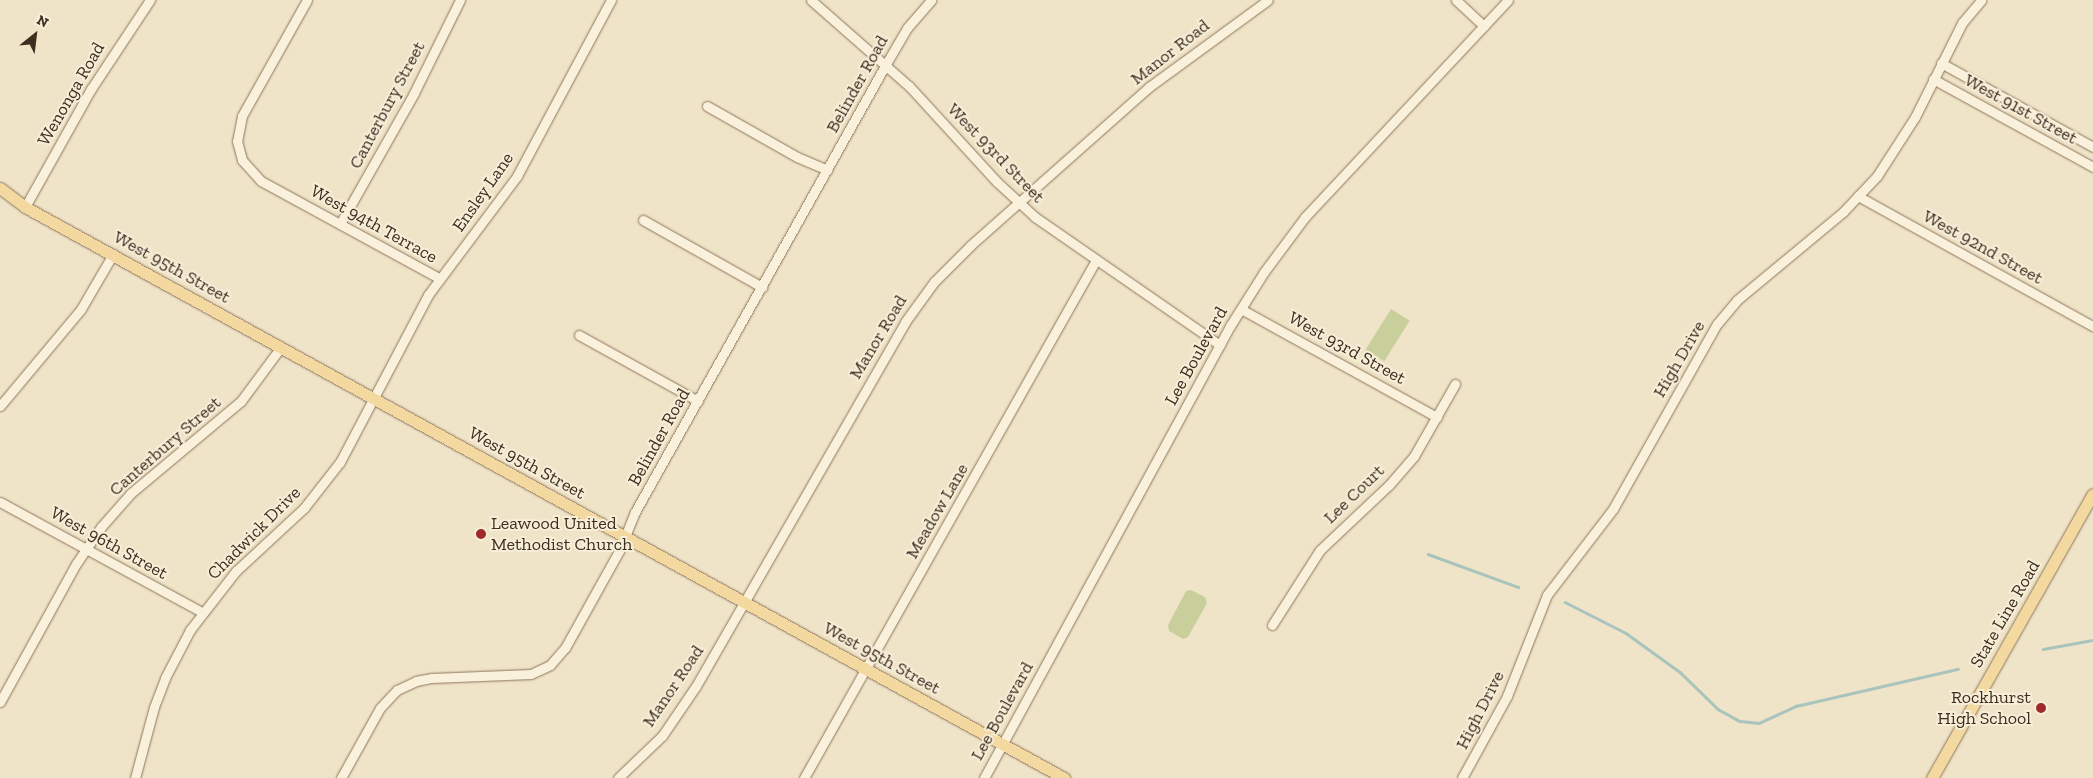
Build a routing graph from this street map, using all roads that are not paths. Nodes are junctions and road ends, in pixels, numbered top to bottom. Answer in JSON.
{"nodes":[{"id":1,"x":150,"y":0,"type":"edge"},
{"id":2,"x":307,"y":0,"type":"edge"},
{"id":3,"x":460,"y":0,"type":"edge"},
{"id":4,"x":611,"y":0,"type":"edge"},
{"id":5,"x":811,"y":0,"type":"edge"},
{"id":6,"x":931,"y":0,"type":"edge"},
{"id":7,"x":1268,"y":0,"type":"edge"},
{"id":8,"x":1456,"y":0,"type":"edge"},
{"id":9,"x":1508,"y":0,"type":"edge"},
{"id":10,"x":1981,"y":0,"type":"edge"},
{"id":11,"x":1484,"y":26,"type":"junction"},
{"id":12,"x":1941,"y":63,"type":"junction"},
{"id":13,"x":886,"y":64,"type":"junction"},
{"id":14,"x":1933,"y":79,"type":"junction"},
{"id":15,"x":707,"y":106,"type":"dead end"},
{"id":16,"x":2093,"y":147,"type":"edge"},
{"id":17,"x":2093,"y":167,"type":"edge"},
{"id":18,"x":827,"y":170,"type":"junction"},
{"id":19,"x":0,"y":188,"type":"edge"},
{"id":20,"x":1858,"y":196,"type":"junction"},
{"id":21,"x":0,"y":199,"type":"edge"},
{"id":22,"x":1018,"y":202,"type":"junction"},
{"id":23,"x":25,"y":207,"type":"junction"},
{"id":24,"x":643,"y":220,"type":"dead end"},
{"id":25,"x":340,"y":224,"type":"junction"},
{"id":26,"x":113,"y":254,"type":"junction"},
{"id":27,"x":1096,"y":260,"type":"junction"},
{"id":28,"x":439,"y":278,"type":"junction"},
{"id":29,"x":762,"y":287,"type":"junction"},
{"id":30,"x":1241,"y":309,"type":"junction"},
{"id":31,"x":2093,"y":326,"type":"edge"},
{"id":32,"x":579,"y":335,"type":"dead end"},
{"id":33,"x":1220,"y":345,"type":"junction"},
{"id":34,"x":281,"y":347,"type":"junction"},
{"id":35,"x":1455,"y":384,"type":"dead end"},
{"id":36,"x":373,"y":397,"type":"junction"},
{"id":37,"x":698,"y":401,"type":"junction"},
{"id":38,"x":0,"y":406,"type":"edge"},
{"id":39,"x":1437,"y":417,"type":"junction"},
{"id":40,"x":2093,"y":494,"type":"edge"},
{"id":41,"x":0,"y":502,"type":"edge"},
{"id":42,"x":625,"y":537,"type":"junction"},
{"id":43,"x":86,"y":549,"type":"junction"},
{"id":44,"x":744,"y":603,"type":"junction"},
{"id":45,"x":202,"y":612,"type":"junction"},
{"id":46,"x":1272,"y":625,"type":"dead end"},
{"id":47,"x":866,"y":669,"type":"junction"},
{"id":48,"x":0,"y":702,"type":"edge"},
{"id":49,"x":1002,"y":744,"type":"junction"},
{"id":50,"x":135,"y":778,"type":"edge"},
{"id":51,"x":341,"y":778,"type":"edge"},
{"id":52,"x":618,"y":778,"type":"edge"},
{"id":53,"x":804,"y":778,"type":"edge"},
{"id":54,"x":984,"y":778,"type":"edge"},
{"id":55,"x":1064,"y":778,"type":"edge"},
{"id":56,"x":1462,"y":778,"type":"edge"},
{"id":57,"x":1932,"y":778,"type":"edge"}],
"edges":[{"from":1,"to":23,"type":"street","name":"Wenonga Road"},
{"from":2,"to":25,"type":"street","name":"West 94th Terrace"},
{"from":3,"to":25,"type":"street","name":"Canterbury Street"},
{"from":4,"to":28,"type":"street","name":"Ensley Lane"},
{"from":5,"to":13,"type":"street","name":"West 93rd Street"},
{"from":6,"to":13,"type":"street","name":"Belinder Road"},
{"from":7,"to":22,"type":"street","name":"Manor Road"},
{"from":8,"to":11,"type":"street"},
{"from":9,"to":11,"type":"street","name":"Lee Boulevard"},
{"from":10,"to":12,"type":"street","name":"High Drive"},
{"from":11,"to":30,"type":"street","name":"Lee Boulevard"},
{"from":12,"to":14,"type":"street","name":"High Drive"},
{"from":12,"to":16,"type":"street","name":"West 91st Street"},
{"from":13,"to":18,"type":"street","name":"Belinder Road"},
{"from":13,"to":22,"type":"street","name":"West 93rd Street"},
{"from":14,"to":17,"type":"street","name":"West 91st Street"},
{"from":14,"to":20,"type":"street","name":"High Drive"},
{"from":15,"to":18,"type":"street"},
{"from":18,"to":29,"type":"street","name":"Belinder Road"},
{"from":19,"to":23,"type":"main road","name":"West 95th Street"},
{"from":20,"to":31,"type":"street","name":"West 92nd Street"},
{"from":20,"to":56,"type":"street","name":"High Drive"},
{"from":21,"to":23,"type":"main road","name":"West 95th Street"},
{"from":22,"to":27,"type":"street","name":"West 93rd Street"},
{"from":22,"to":44,"type":"street","name":"Manor Road"},
{"from":23,"to":26,"type":"main road","name":"West 95th Street"},
{"from":24,"to":29,"type":"street"},
{"from":25,"to":28,"type":"street","name":"West 94th Terrace"},
{"from":26,"to":34,"type":"main road","name":"West 95th Street"},
{"from":26,"to":38,"type":"street"},
{"from":27,"to":33,"type":"street","name":"West 93rd Street"},
{"from":27,"to":47,"type":"street","name":"Meadow Lane"},
{"from":28,"to":36,"type":"street","name":"Ensley Lane"},
{"from":29,"to":37,"type":"street","name":"Belinder Road"},
{"from":30,"to":33,"type":"street","name":"Lee Boulevard"},
{"from":30,"to":39,"type":"street","name":"West 93rd Street"},
{"from":32,"to":37,"type":"street"},
{"from":33,"to":49,"type":"street","name":"Lee Boulevard"},
{"from":34,"to":36,"type":"main road","name":"West 95th Street"},
{"from":34,"to":43,"type":"street","name":"Canterbury Street"},
{"from":35,"to":39,"type":"street","name":"Lee Court"},
{"from":36,"to":42,"type":"main road","name":"West 95th Street"},
{"from":36,"to":45,"type":"street","name":"Chadwick Drive"},
{"from":37,"to":42,"type":"street","name":"Belinder Road"},
{"from":39,"to":46,"type":"street","name":"Lee Court"},
{"from":40,"to":57,"type":"main road","name":"State Line Road"},
{"from":41,"to":43,"type":"street","name":"West 96th Street"},
{"from":42,"to":44,"type":"main road","name":"West 95th Street"},
{"from":42,"to":51,"type":"street","name":"Belinder Road"},
{"from":43,"to":45,"type":"street","name":"West 96th Street"},
{"from":43,"to":48,"type":"street","name":"Canterbury Street"},
{"from":44,"to":47,"type":"main road","name":"West 95th Street"},
{"from":44,"to":52,"type":"street","name":"Manor Road"},
{"from":45,"to":50,"type":"street","name":"Chadwick Drive"},
{"from":47,"to":49,"type":"main road","name":"West 95th Street"},
{"from":47,"to":53,"type":"street","name":"Meadow Lane"},
{"from":49,"to":54,"type":"street","name":"Lee Boulevard"},
{"from":49,"to":55,"type":"main road","name":"West 95th Street"}]}
